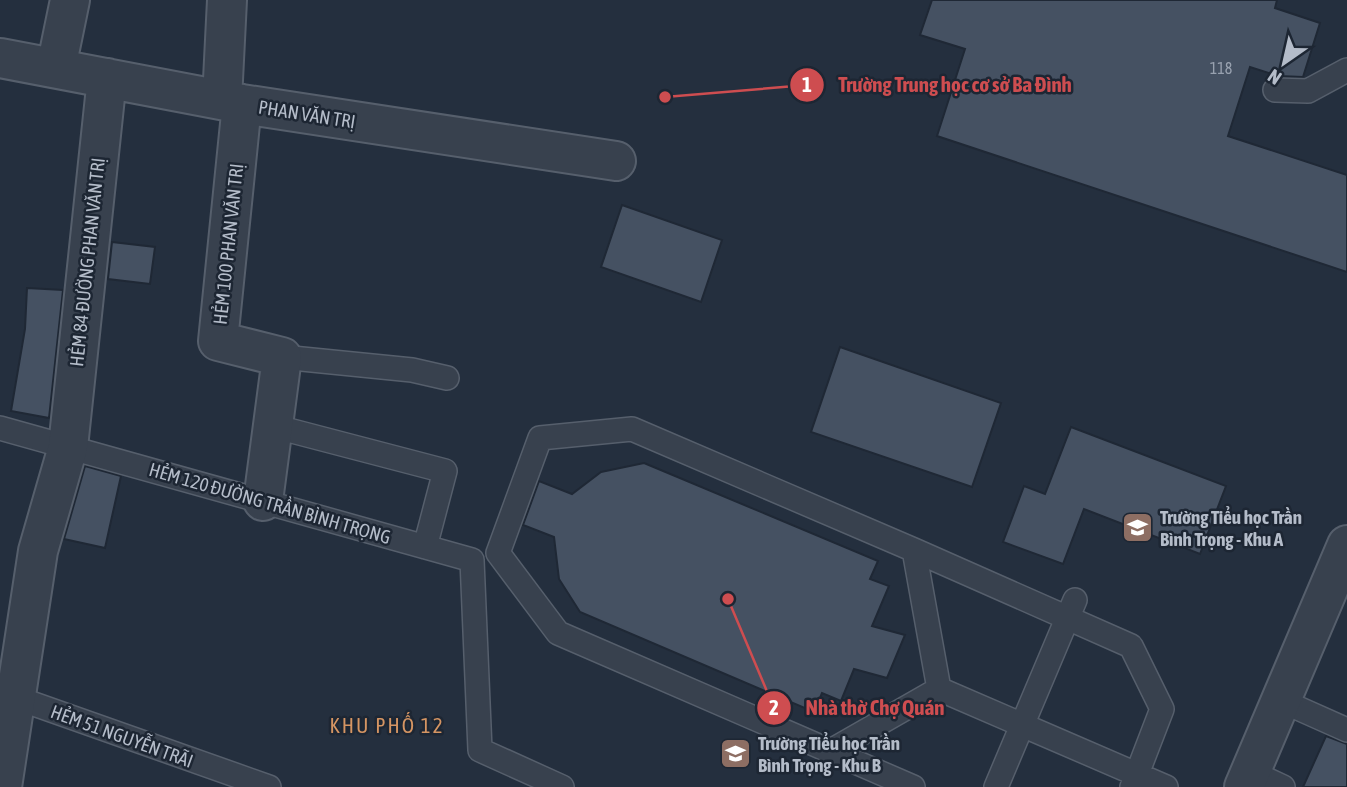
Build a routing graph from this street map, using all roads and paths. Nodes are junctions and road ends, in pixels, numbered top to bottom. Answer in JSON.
{"nodes":[{"id":1,"x":70,"y":0,"type":"edge"},
{"id":2,"x":227,"y":0,"type":"edge"},
{"id":3,"x":0,"y":58,"type":"edge"},
{"id":4,"x":56,"y":68,"type":"junction"},
{"id":5,"x":1347,"y":70,"type":"edge"},
{"id":6,"x":107,"y":78,"type":"junction"},
{"id":7,"x":1275,"y":90,"type":"dead end"},
{"id":8,"x":232,"y":102,"type":"junction"},
{"id":9,"x":616,"y":161,"type":"dead end"},
{"id":10,"x":282,"y":357,"type":"junction"},
{"id":11,"x":447,"y":378,"type":"dead end"},
{"id":12,"x":273,"y":426,"type":"junction"},
{"id":13,"x":0,"y":428,"type":"edge"},
{"id":14,"x":68,"y":447,"type":"junction"},
{"id":15,"x":263,"y":502,"type":"junction"},
{"id":16,"x":425,"y":547,"type":"junction"},
{"id":17,"x":915,"y":550,"type":"junction"},
{"id":18,"x":498,"y":553,"type":"junction"},
{"id":19,"x":1345,"y":556,"type":"edge"},
{"id":20,"x":472,"y":560,"type":"junction"},
{"id":21,"x":1071,"y":609,"type":"junction"},
{"id":22,"x":939,"y":689,"type":"junction"},
{"id":23,"x":14,"y":697,"type":"junction"},
{"id":24,"x":1282,"y":701,"type":"junction"},
{"id":25,"x":1023,"y":724,"type":"junction"},
{"id":26,"x":1347,"y":730,"type":"edge"},
{"id":27,"x":829,"y":752,"type":"junction"},
{"id":28,"x":1134,"y":781,"type":"edge"},
{"id":29,"x":1260,"y":782,"type":"edge"},
{"id":30,"x":2,"y":787,"type":"edge"},
{"id":31,"x":266,"y":787,"type":"edge"},
{"id":32,"x":562,"y":787,"type":"edge"},
{"id":33,"x":912,"y":787,"type":"edge"},
{"id":34,"x":996,"y":787,"type":"edge"},
{"id":35,"x":1166,"y":787,"type":"edge"}],
"edges":[{"from":1,"to":4,"type":"street"},
{"from":2,"to":8,"type":"street"},
{"from":3,"to":4,"type":"street","name":"PHAN VĂN TRỊ"},
{"from":4,"to":6,"type":"street","name":"PHAN VĂN TRỊ"},
{"from":5,"to":7,"type":"lane"},
{"from":6,"to":8,"type":"street","name":"PHAN VĂN TRỊ"},
{"from":6,"to":14,"type":"street","name":"HẺM 84 ĐƯỜNG PHAN VĂN TRỊ"},
{"from":8,"to":9,"type":"street","name":"PHAN VĂN TRỊ"},
{"from":8,"to":10,"type":"street","name":"HẺM 100 PHAN VĂN TRỊ"},
{"from":10,"to":11,"type":"lane"},
{"from":10,"to":12,"type":"street"},
{"from":12,"to":15,"type":"street"},
{"from":12,"to":16,"type":"lane"},
{"from":13,"to":14,"type":"lane","name":"HẺM 120 ĐƯỜNG TRẦN BÌNH TRỌNG"},
{"from":14,"to":15,"type":"lane","name":"HẺM 120 ĐƯỜNG TRẦN BÌNH TRỌNG"},
{"from":14,"to":23,"type":"street","name":"HẺM 84 ĐƯỜNG PHAN VĂN TRỊ"},
{"from":15,"to":16,"type":"lane","name":"HẺM 120 ĐƯỜNG TRẦN BÌNH TRỌNG"},
{"from":16,"to":20,"type":"lane","name":"HẺM 120 ĐƯỜNG TRẦN BÌNH TRỌNG"},
{"from":17,"to":18,"type":"lane"},
{"from":17,"to":21,"type":"lane"},
{"from":17,"to":22,"type":"lane"},
{"from":18,"to":20,"type":"lane"},
{"from":18,"to":27,"type":"lane"},
{"from":19,"to":24,"type":"street"},
{"from":20,"to":32,"type":"lane"},
{"from":21,"to":25,"type":"lane"},
{"from":21,"to":28,"type":"lane"},
{"from":22,"to":25,"type":"lane"},
{"from":22,"to":27,"type":"lane"},
{"from":23,"to":30,"type":"street","name":"HẺM 84 ĐƯỜNG PHAN VĂN TRỊ"},
{"from":23,"to":31,"type":"lane","name":"HẺM 51 NGUYỄN TRÃI"},
{"from":24,"to":26,"type":"lane"},
{"from":24,"to":29,"type":"street"},
{"from":25,"to":28,"type":"lane"},
{"from":25,"to":34,"type":"lane"},
{"from":27,"to":33,"type":"lane"},
{"from":28,"to":35,"type":"lane"}]}
